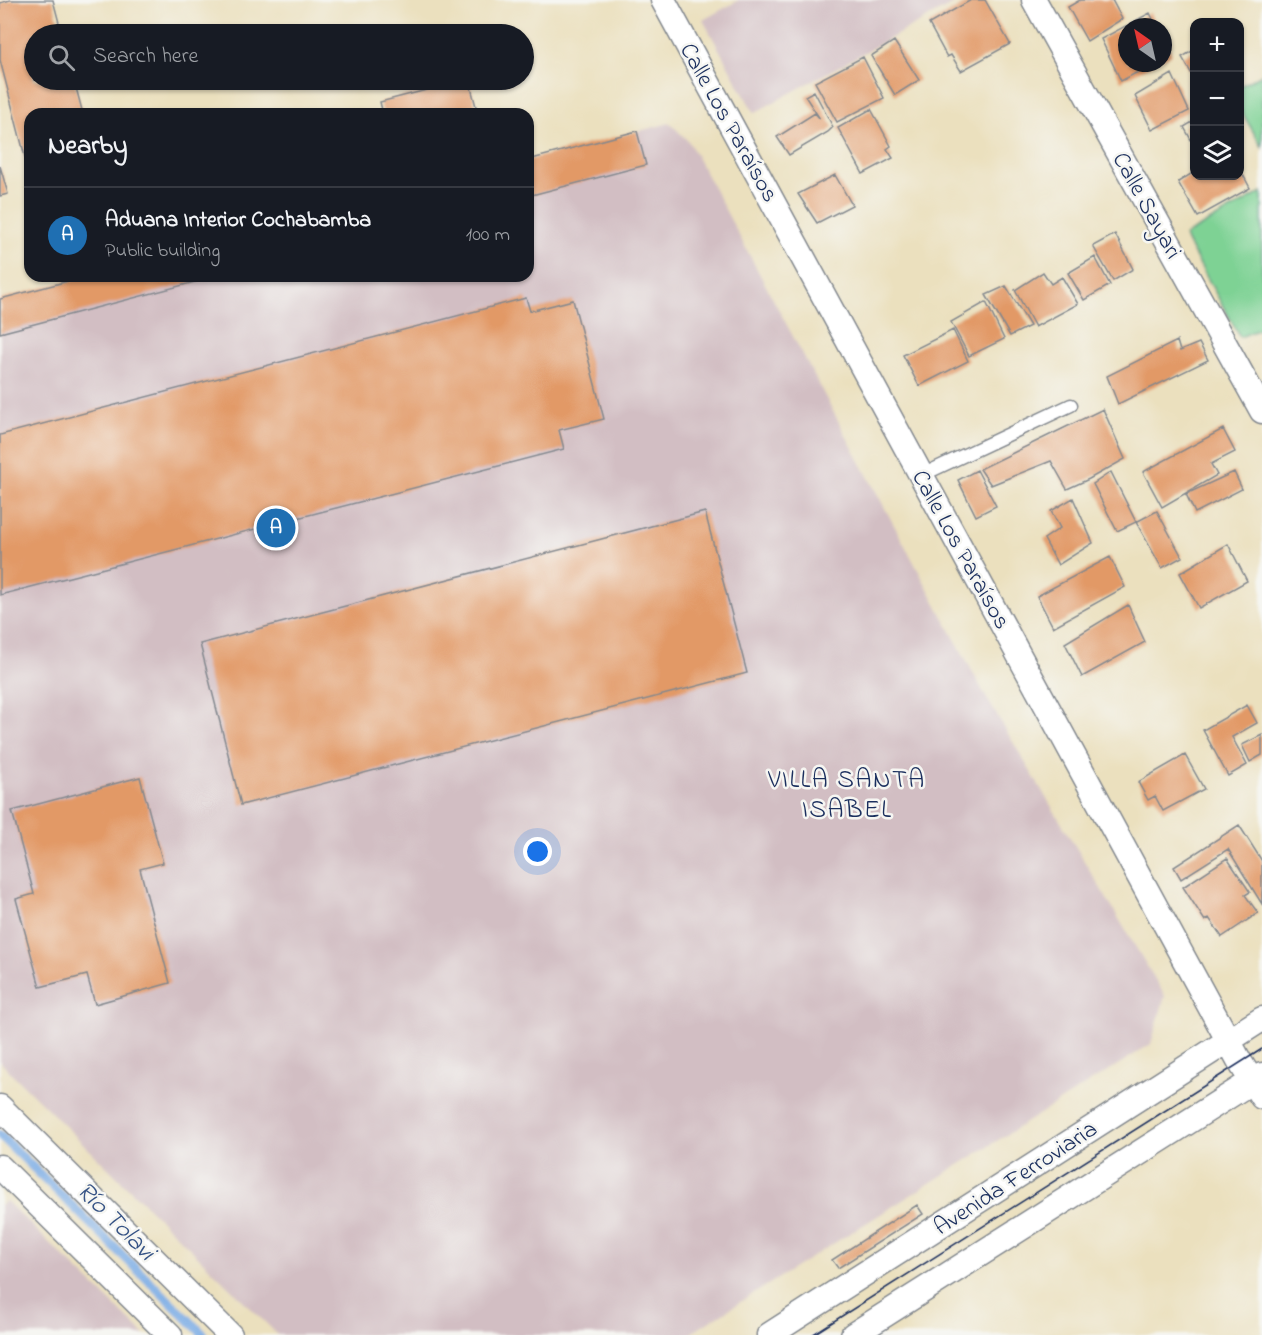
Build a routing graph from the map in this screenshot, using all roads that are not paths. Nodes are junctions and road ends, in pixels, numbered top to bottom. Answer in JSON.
{"nodes":[{"id":1,"x":663,"y":0,"type":"edge"},
{"id":2,"x":1034,"y":0,"type":"edge"},
{"id":3,"x":1071,"y":405,"type":"dead end"},
{"id":4,"x":1262,"y":411,"type":"edge"},
{"id":5,"x":922,"y":475,"type":"junction"},
{"id":6,"x":1262,"y":1019,"type":"edge"},
{"id":7,"x":1229,"y":1041,"type":"junction"},
{"id":8,"x":1259,"y":1085,"type":"edge"},
{"id":9,"x":0,"y":1107,"type":"edge"},
{"id":10,"x":0,"y":1167,"type":"edge"},
{"id":11,"x":170,"y":1335,"type":"edge"},
{"id":12,"x":230,"y":1335,"type":"edge"},
{"id":13,"x":769,"y":1335,"type":"edge"},
{"id":14,"x":853,"y":1335,"type":"edge"}],
"edges":[{"from":1,"to":5,"type":"street","name":"Calle Los Paraísos"},
{"from":2,"to":4,"type":"street","name":"Calle Sayari"},
{"from":3,"to":5,"type":"lane"},
{"from":5,"to":7,"type":"street","name":"Calle Los Paraísos"},
{"from":6,"to":7,"type":"street","name":"Avenida Ferroviaria"},
{"from":7,"to":8,"type":"street","name":"Calle Los Paraísos"},
{"from":7,"to":13,"type":"street","name":"Avenida Ferroviaria"},
{"from":8,"to":14,"type":"street","name":"Avenida Ferroviaria"},
{"from":9,"to":12,"type":"street"},
{"from":10,"to":11,"type":"street"}]}
